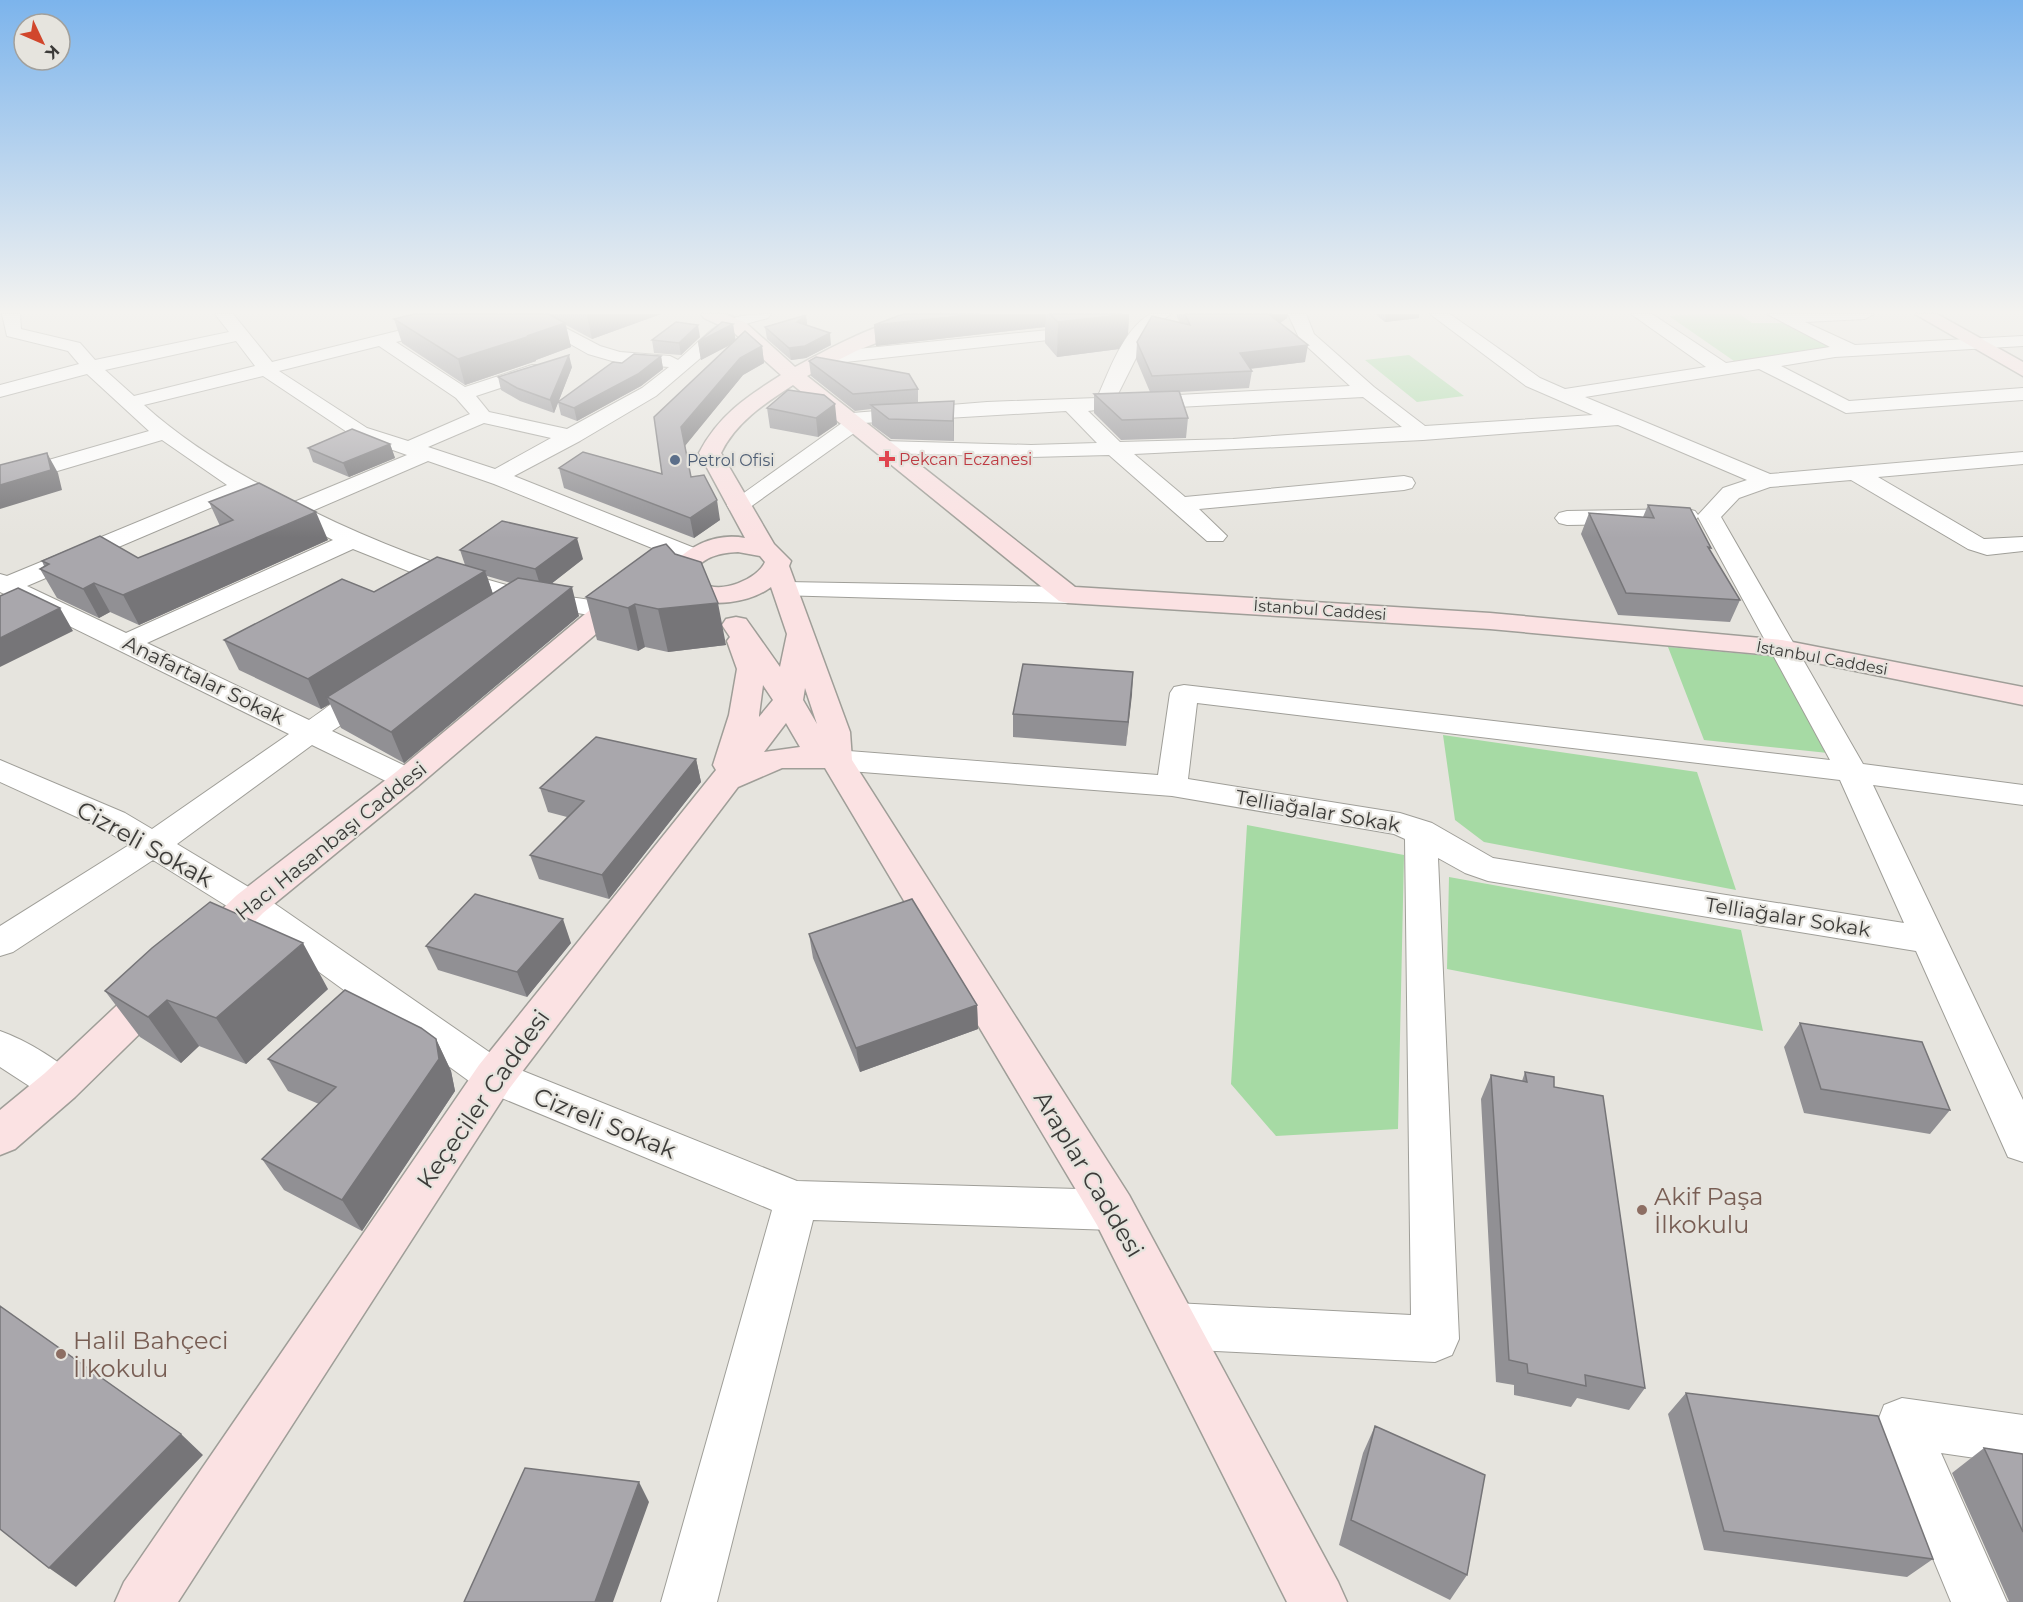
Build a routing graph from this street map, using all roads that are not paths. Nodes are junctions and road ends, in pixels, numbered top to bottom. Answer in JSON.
{"nodes":[{"id":1,"x":115,"y":389,"type":"edge"},
{"id":2,"x":184,"y":389,"type":"edge"},
{"id":3,"x":293,"y":389,"type":"edge"},
{"id":4,"x":455,"y":389,"type":"edge"},
{"id":5,"x":479,"y":389,"type":"edge"},
{"id":6,"x":653,"y":389,"type":"edge"},
{"id":7,"x":776,"y":389,"type":"edge"},
{"id":8,"x":811,"y":389,"type":"edge"},
{"id":9,"x":1111,"y":389,"type":"edge"},
{"id":10,"x":1363,"y":389,"type":"edge"},
{"id":11,"x":1552,"y":389,"type":"edge"},
{"id":12,"x":1601,"y":389,"type":"edge"},
{"id":13,"x":1810,"y":389,"type":"edge"},
{"id":14,"x":1367,"y":392,"type":"junction"},
{"id":15,"x":463,"y":394,"type":"junction"},
{"id":16,"x":1567,"y":394,"type":"junction"},
{"id":17,"x":2023,"y":394,"type":"edge"},
{"id":18,"x":130,"y":403,"type":"junction"},
{"id":19,"x":1104,"y":404,"type":"junction"},
{"id":20,"x":1071,"y":405,"type":"junction"},
{"id":21,"x":482,"y":416,"type":"junction"},
{"id":22,"x":1624,"y":419,"type":"junction"},
{"id":23,"x":851,"y":421,"type":"junction"},
{"id":24,"x":165,"y":433,"type":"junction"},
{"id":25,"x":1423,"y":434,"type":"junction"},
{"id":26,"x":573,"y":437,"type":"junction"},
{"id":27,"x":884,"y":447,"type":"junction"},
{"id":28,"x":1114,"y":448,"type":"junction"},
{"id":29,"x":418,"y":451,"type":"junction"},
{"id":30,"x":2023,"y":458,"type":"edge"},
{"id":31,"x":1855,"y":473,"type":"junction"},
{"id":32,"x":498,"y":477,"type":"junction"},
{"id":33,"x":0,"y":481,"type":"edge"},
{"id":34,"x":1767,"y":481,"type":"junction"},
{"id":35,"x":1404,"y":483,"type":"dead end"},
{"id":36,"x":244,"y":486,"type":"junction"},
{"id":37,"x":1180,"y":504,"type":"junction"},
{"id":38,"x":738,"y":505,"type":"junction"},
{"id":39,"x":295,"y":510,"type":"junction"},
{"id":40,"x":1709,"y":516,"type":"junction"},
{"id":41,"x":1567,"y":518,"type":"dead end"},
{"id":42,"x":1215,"y":536,"type":"dead end"},
{"id":43,"x":352,"y":540,"type":"junction"},
{"id":44,"x":2023,"y":544,"type":"edge"},
{"id":45,"x":677,"y":568,"type":"junction"},
{"id":46,"x":776,"y":569,"type":"junction"},
{"id":47,"x":4,"y":583,"type":"edge"},
{"id":48,"x":704,"y":592,"type":"junction"},
{"id":49,"x":1068,"y":595,"type":"junction"},
{"id":50,"x":521,"y":597,"type":"junction"},
{"id":51,"x":607,"y":610,"type":"junction"},
{"id":52,"x":491,"y":616,"type":"edge"},
{"id":53,"x":736,"y":625,"type":"junction"},
{"id":54,"x":801,"y":634,"type":"junction"},
{"id":55,"x":125,"y":643,"type":"junction"},
{"id":56,"x":1782,"y":648,"type":"junction"},
{"id":57,"x":391,"y":681,"type":"edge"},
{"id":58,"x":2023,"y":696,"type":"edge"},
{"id":59,"x":789,"y":700,"type":"junction"},
{"id":60,"x":311,"y":732,"type":"junction"},
{"id":61,"x":836,"y":760,"type":"junction"},
{"id":62,"x":0,"y":770,"type":"edge"},
{"id":63,"x":1852,"y":772,"type":"junction"},
{"id":64,"x":407,"y":779,"type":"junction"},
{"id":65,"x":723,"y":783,"type":"junction"},
{"id":66,"x":1172,"y":786,"type":"junction"},
{"id":67,"x":2023,"y":795,"type":"edge"},
{"id":68,"x":1421,"y":831,"type":"junction"},
{"id":69,"x":153,"y":845,"type":"junction"},
{"id":70,"x":250,"y":904,"type":"junction"},
{"id":71,"x":1929,"y":940,"type":"junction"},
{"id":72,"x":0,"y":943,"type":"edge"},
{"id":73,"x":0,"y":1047,"type":"edge"},
{"id":74,"x":494,"y":1077,"type":"junction"},
{"id":75,"x":60,"y":1085,"type":"junction"},
{"id":76,"x":0,"y":1136,"type":"edge"},
{"id":77,"x":2023,"y":1144,"type":"edge"},
{"id":78,"x":795,"y":1200,"type":"junction"},
{"id":79,"x":1113,"y":1210,"type":"junction"},
{"id":80,"x":1175,"y":1326,"type":"junction"},
{"id":81,"x":2023,"y":1440,"type":"edge"},
{"id":82,"x":144,"y":1602,"type":"edge"},
{"id":83,"x":688,"y":1602,"type":"edge"},
{"id":84,"x":1318,"y":1602,"type":"edge"},
{"id":85,"x":1979,"y":1602,"type":"edge"}],
"edges":[{"from":1,"to":18,"type":"street"},
{"from":2,"to":18,"type":"street"},
{"from":3,"to":29,"type":"street"},
{"from":4,"to":15,"type":"street"},
{"from":5,"to":15,"type":"street"},
{"from":6,"to":26,"type":"street"},
{"from":7,"to":38,"type":"street"},
{"from":8,"to":23,"type":"street"},
{"from":9,"to":19,"type":"street"},
{"from":10,"to":14,"type":"street"},
{"from":11,"to":16,"type":"street"},
{"from":12,"to":16,"type":"street"},
{"from":13,"to":17,"type":"street"},
{"from":14,"to":19,"type":"street"},
{"from":14,"to":25,"type":"street"},
{"from":15,"to":21,"type":"street"},
{"from":16,"to":22,"type":"street"},
{"from":18,"to":24,"type":"street"},
{"from":19,"to":20,"type":"street"},
{"from":20,"to":23,"type":"street"},
{"from":20,"to":28,"type":"street"},
{"from":21,"to":26,"type":"street"},
{"from":21,"to":29,"type":"street"},
{"from":22,"to":25,"type":"street"},
{"from":22,"to":34,"type":"street"},
{"from":23,"to":27,"type":"street"},
{"from":23,"to":38,"type":"street"},
{"from":24,"to":33,"type":"street"},
{"from":24,"to":36,"type":"street"},
{"from":25,"to":28,"type":"street"},
{"from":26,"to":32,"type":"street"},
{"from":27,"to":28,"type":"street"},
{"from":27,"to":49,"type":"street"},
{"from":28,"to":37,"type":"street"},
{"from":29,"to":32,"type":"street"},
{"from":29,"to":39,"type":"street"},
{"from":30,"to":31,"type":"street"},
{"from":31,"to":34,"type":"street"},
{"from":31,"to":44,"type":"street"},
{"from":32,"to":45,"type":"street"},
{"from":34,"to":40,"type":"street"},
{"from":35,"to":37,"type":"street"},
{"from":36,"to":39,"type":"street"},
{"from":36,"to":47,"type":"street"},
{"from":37,"to":42,"type":"street"},
{"from":38,"to":45,"type":"street"},
{"from":38,"to":46,"type":"street"},
{"from":39,"to":43,"type":"street"},
{"from":40,"to":41,"type":"street"},
{"from":40,"to":56,"type":"street"},
{"from":43,"to":50,"type":"street"},
{"from":43,"to":55,"type":"street"},
{"from":45,"to":46,"type":"street"},
{"from":45,"to":48,"type":"street","name":"Keçeciler Caddesi"},
{"from":45,"to":51,"type":"street","name":"Hacı Hasanbaşı Caddesi"},
{"from":46,"to":48,"type":"street"},
{"from":46,"to":49,"type":"street"},
{"from":46,"to":54,"type":"street"},
{"from":47,"to":55,"type":"street","name":"Anafartalar Sokak"},
{"from":48,"to":53,"type":"street","name":"Keçeciler Caddesi"},
{"from":49,"to":56,"type":"street","name":"İstanbul Caddesi"},
{"from":50,"to":51,"type":"street"},
{"from":50,"to":52,"type":"street"},
{"from":51,"to":64,"type":"street","name":"Hacı Hasanbaşı Caddesi"},
{"from":53,"to":59,"type":"street","name":"Araplar Caddesi"},
{"from":53,"to":65,"type":"street","name":"Keçeciler Caddesi"},
{"from":54,"to":59,"type":"street"},
{"from":54,"to":61,"type":"street"},
{"from":55,"to":60,"type":"street","name":"Anafartalar Sokak"},
{"from":56,"to":58,"type":"street","name":"İstanbul Caddesi"},
{"from":56,"to":63,"type":"street"},
{"from":57,"to":60,"type":"street"},
{"from":59,"to":61,"type":"street","name":"Araplar Caddesi"},
{"from":59,"to":65,"type":"street"},
{"from":60,"to":64,"type":"street","name":"Anafartalar Sokak"},
{"from":60,"to":69,"type":"street"},
{"from":61,"to":65,"type":"street"},
{"from":61,"to":66,"type":"street","name":"Telliağalar Sokak"},
{"from":61,"to":79,"type":"street","name":"Araplar Caddesi"},
{"from":62,"to":69,"type":"street","name":"Cizreli Sokak"},
{"from":63,"to":66,"type":"street"},
{"from":63,"to":67,"type":"street"},
{"from":63,"to":71,"type":"street"},
{"from":64,"to":70,"type":"street","name":"Hacı Hasanbaşı Caddesi"},
{"from":65,"to":74,"type":"street","name":"Keçeciler Caddesi"},
{"from":66,"to":68,"type":"street","name":"Telliağalar Sokak"},
{"from":68,"to":71,"type":"street","name":"Telliağalar Sokak"},
{"from":68,"to":80,"type":"street"},
{"from":69,"to":70,"type":"street","name":"Cizreli Sokak"},
{"from":69,"to":72,"type":"street"},
{"from":70,"to":74,"type":"street","name":"Cizreli Sokak"},
{"from":70,"to":75,"type":"street","name":"Hacı Hasanbaşı Caddesi"},
{"from":71,"to":77,"type":"street"},
{"from":73,"to":75,"type":"street"},
{"from":74,"to":78,"type":"street","name":"Cizreli Sokak"},
{"from":74,"to":82,"type":"street","name":"Keçeciler Caddesi"},
{"from":75,"to":76,"type":"street","name":"Hacı Hasanbaşı Caddesi"},
{"from":78,"to":79,"type":"street","name":"Cizreli Sokak"},
{"from":78,"to":83,"type":"street"},
{"from":79,"to":80,"type":"street","name":"Araplar Caddesi"},
{"from":80,"to":84,"type":"street","name":"Araplar Caddesi"},
{"from":81,"to":85,"type":"street"}]}
